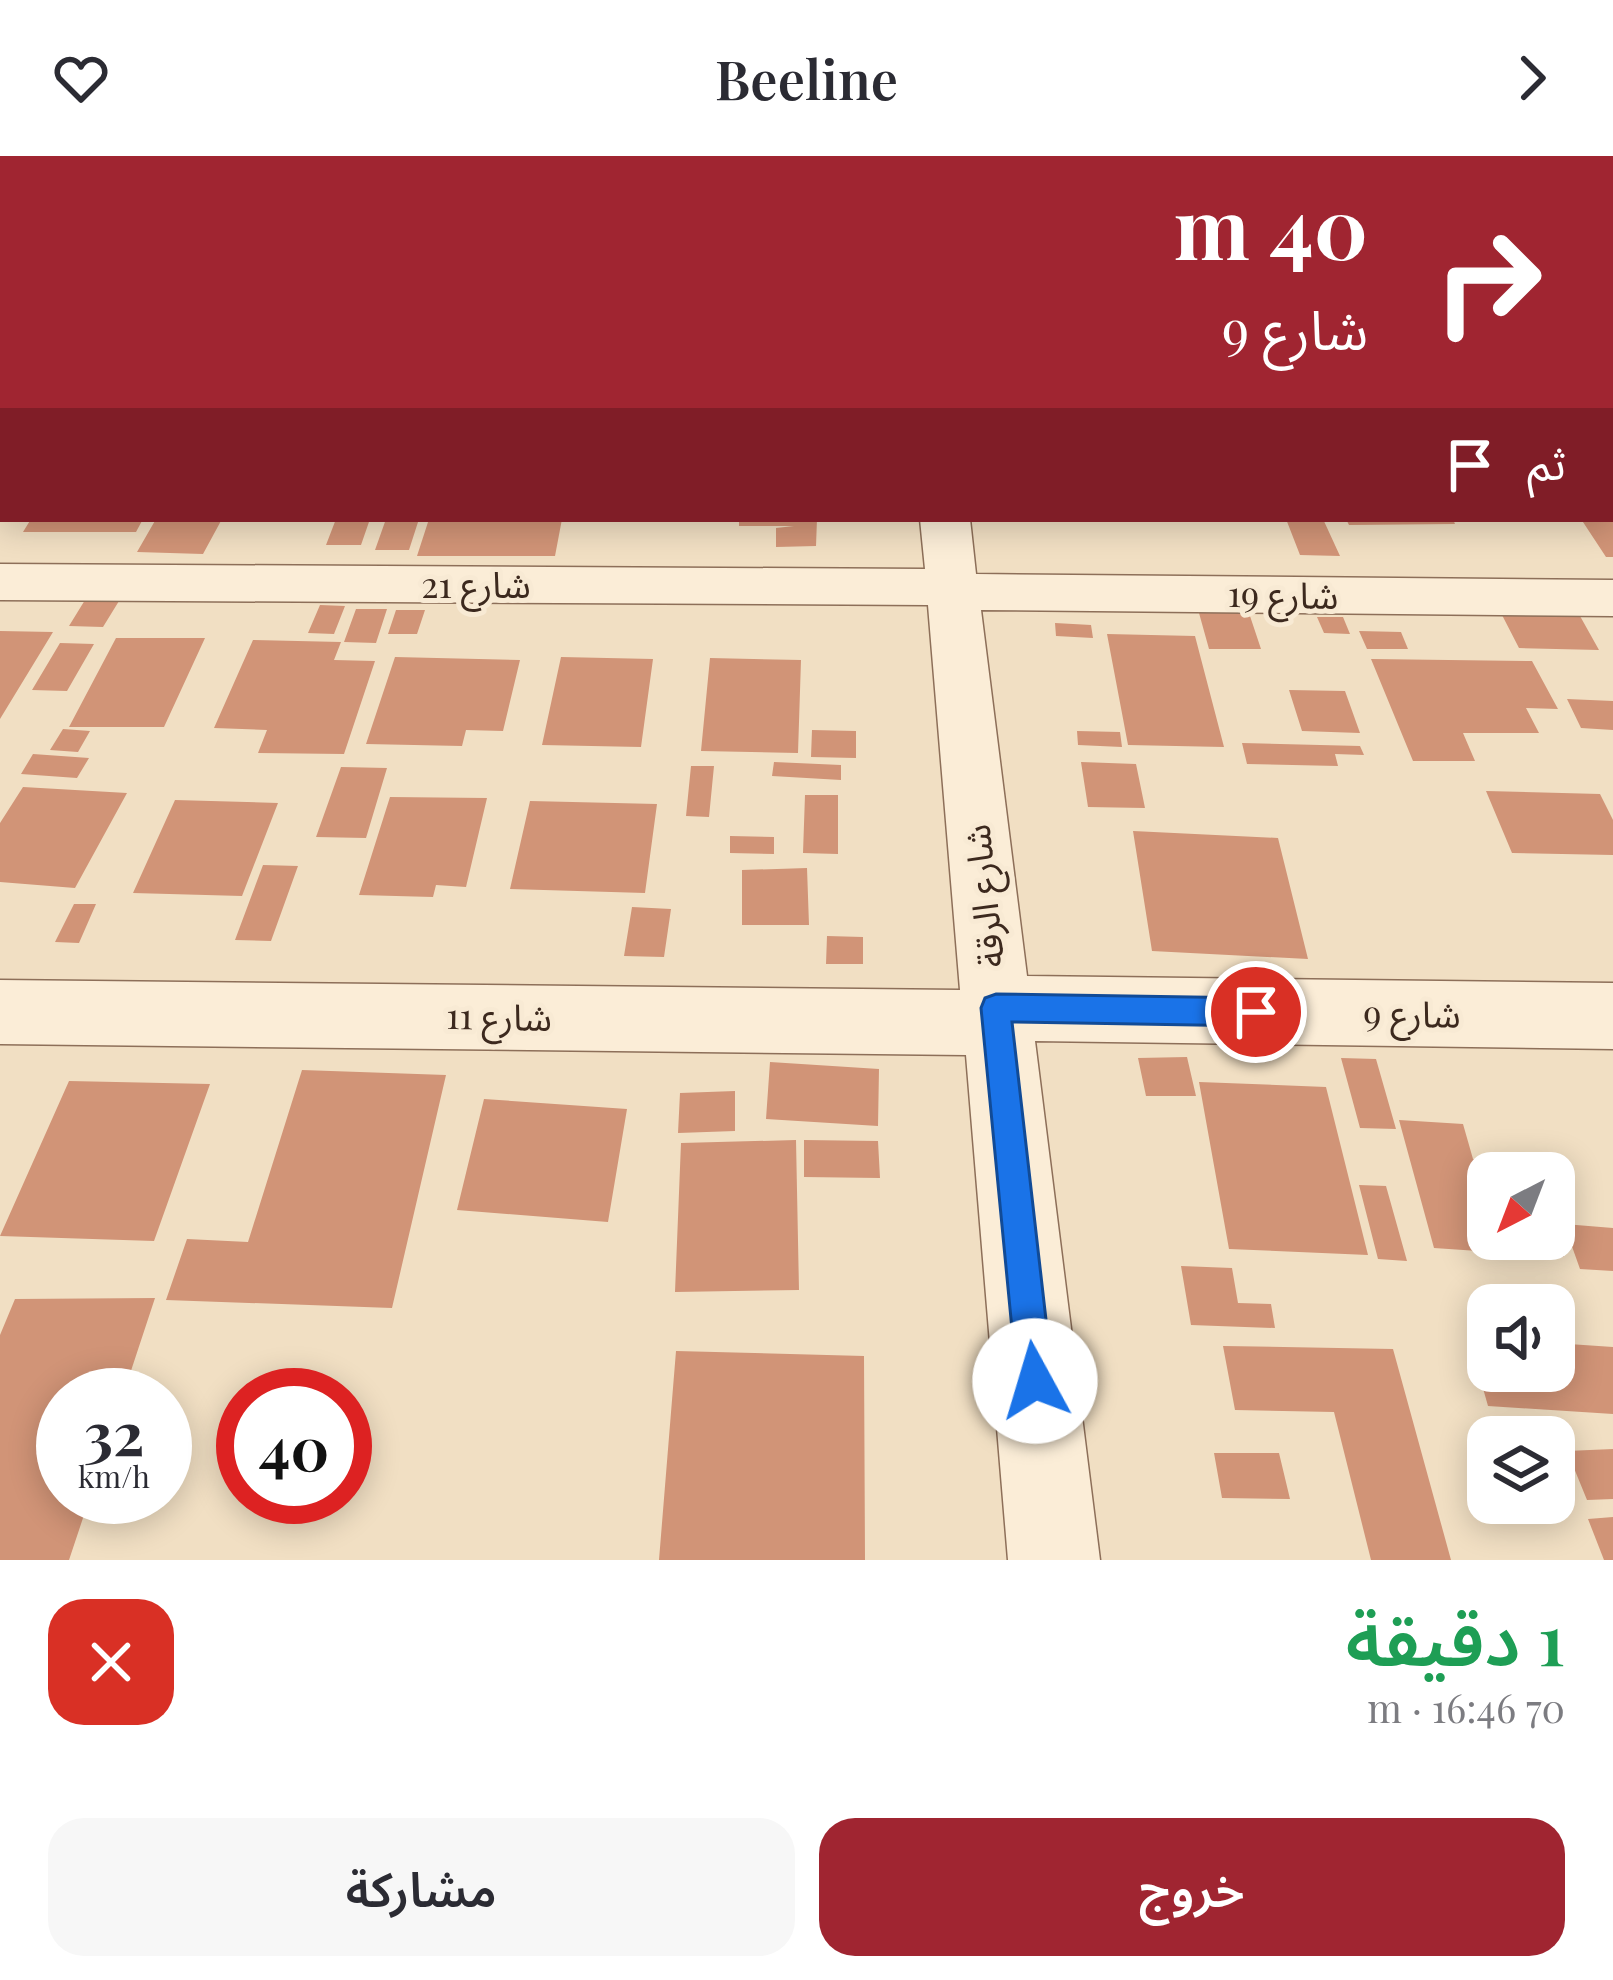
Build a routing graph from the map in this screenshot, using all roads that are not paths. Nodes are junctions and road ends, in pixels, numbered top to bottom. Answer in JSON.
{"nodes":[{"id":1,"x":945,"y":522,"type":"edge"},
{"id":2,"x":0,"y":582,"type":"edge"},
{"id":3,"x":952,"y":590,"type":"junction"},
{"id":4,"x":1613,"y":598,"type":"edge"},
{"id":5,"x":0,"y":1012,"type":"edge"},
{"id":6,"x":997,"y":1015,"type":"junction"},
{"id":7,"x":1613,"y":1016,"type":"edge"},
{"id":8,"x":1054,"y":1560,"type":"edge"}],
"edges":[{"from":1,"to":3,"type":"street","name":"شارع الرقة"},
{"from":2,"to":3,"type":"street","name":"شارع 21"},
{"from":3,"to":4,"type":"street","name":"شارع 19"},
{"from":3,"to":6,"type":"street","name":"شارع الرقة"},
{"from":5,"to":6,"type":"street","name":"شارع 11"},
{"from":6,"to":7,"type":"street","name":"شارع 9"},
{"from":6,"to":8,"type":"street","name":"شارع الرقة"}]}
